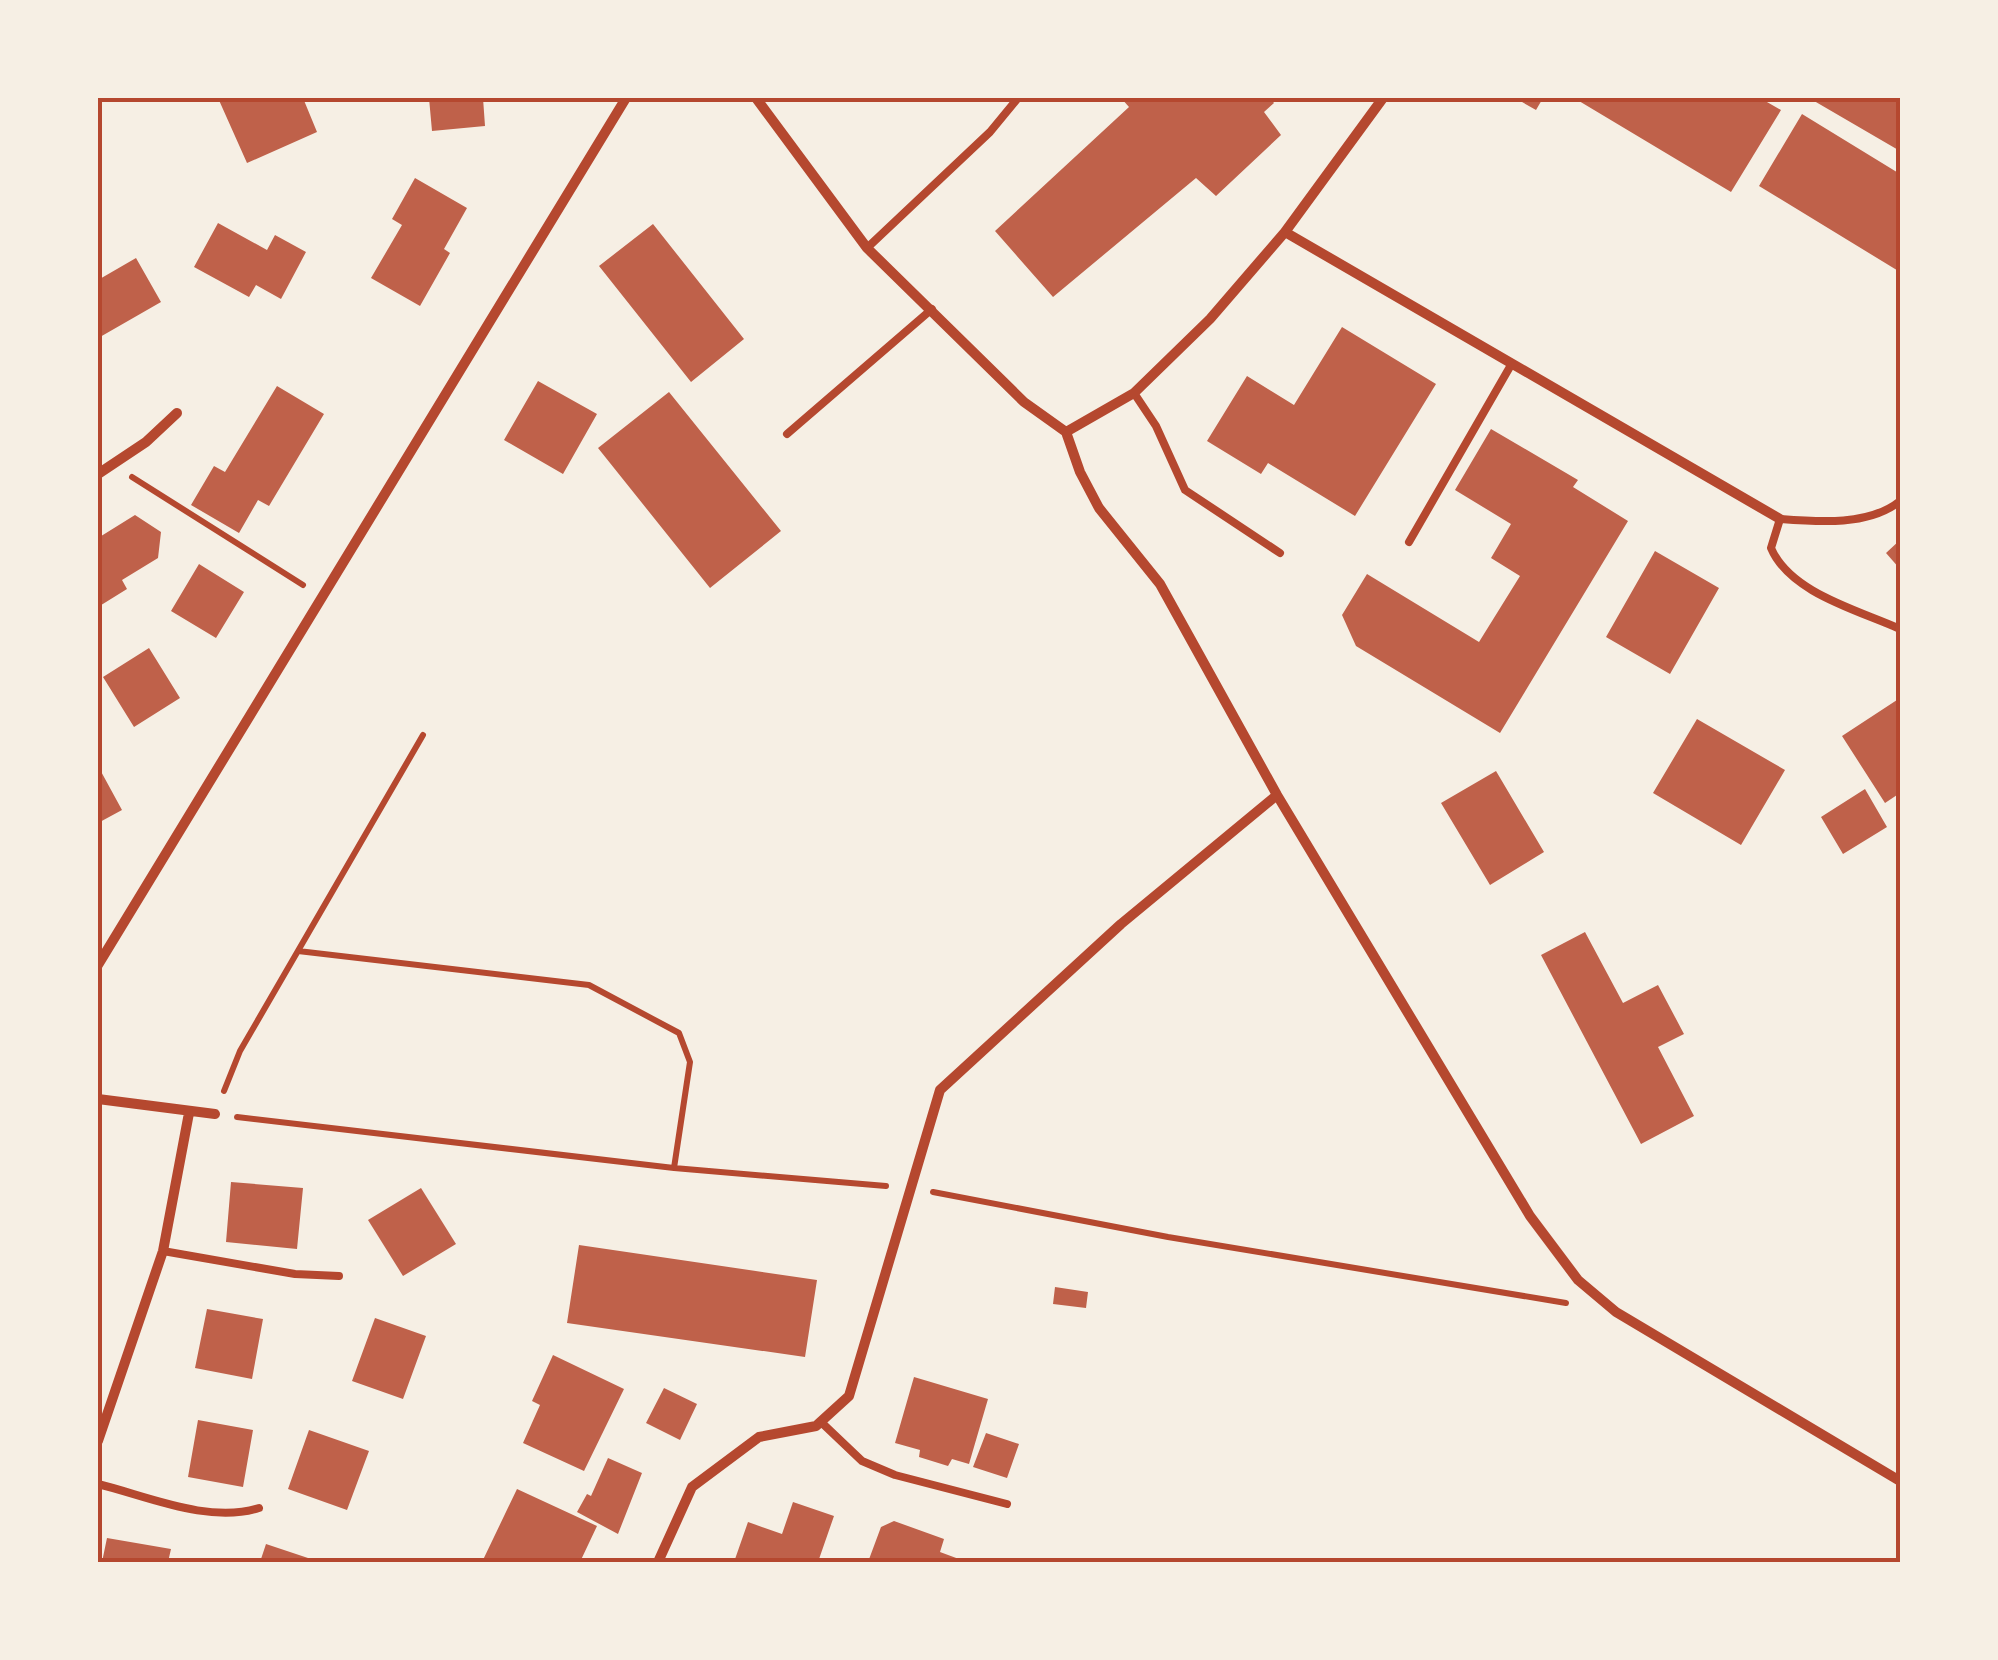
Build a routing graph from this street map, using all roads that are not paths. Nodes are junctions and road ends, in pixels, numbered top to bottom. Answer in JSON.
{"nodes":[{"id":1,"x":626,"y":98,"type":"edge"},
{"id":2,"x":756,"y":98,"type":"edge"},
{"id":3,"x":1018,"y":98,"type":"edge"},
{"id":4,"x":1383,"y":98,"type":"edge"},
{"id":5,"x":1285,"y":232,"type":"junction"},
{"id":6,"x":866,"y":248,"type":"junction"},
{"id":7,"x":932,"y":309,"type":"junction"},
{"id":8,"x":1511,"y":366,"type":"junction"},
{"id":9,"x":1134,"y":393,"type":"junction"},
{"id":10,"x":177,"y":413,"type":"dead end"},
{"id":11,"x":1066,"y":432,"type":"junction"},
{"id":12,"x":787,"y":434,"type":"dead end"},
{"id":13,"x":98,"y":474,"type":"edge"},
{"id":14,"x":1900,"y":501,"type":"edge"},
{"id":15,"x":1780,"y":519,"type":"junction"},
{"id":16,"x":1409,"y":542,"type":"dead end"},
{"id":17,"x":1280,"y":553,"type":"dead end"},
{"id":18,"x":1900,"y":629,"type":"edge"},
{"id":19,"x":1278,"y":795,"type":"junction"},
{"id":20,"x":98,"y":966,"type":"edge"},
{"id":21,"x":98,"y":1099,"type":"edge"},
{"id":22,"x":189,"y":1113,"type":"junction"},
{"id":23,"x":214,"y":1114,"type":"road end"},
{"id":24,"x":163,"y":1250,"type":"junction"},
{"id":25,"x":338,"y":1276,"type":"dead end"},
{"id":26,"x":820,"y":1422,"type":"junction"},
{"id":27,"x":98,"y":1441,"type":"edge"},
{"id":28,"x":1900,"y":1481,"type":"edge"},
{"id":29,"x":98,"y":1484,"type":"edge"},
{"id":30,"x":1007,"y":1504,"type":"dead end"},
{"id":31,"x":260,"y":1508,"type":"dead end"},
{"id":32,"x":658,"y":1562,"type":"edge"}],
"edges":[{"from":1,"to":20,"type":"street"},
{"from":2,"to":6,"type":"street"},
{"from":3,"to":6,"type":"lane"},
{"from":4,"to":5,"type":"street"},
{"from":5,"to":8,"type":"street"},
{"from":5,"to":9,"type":"street"},
{"from":6,"to":7,"type":"street"},
{"from":7,"to":11,"type":"street"},
{"from":7,"to":12,"type":"lane"},
{"from":8,"to":15,"type":"street"},
{"from":8,"to":16,"type":"lane"},
{"from":9,"to":11,"type":"street"},
{"from":9,"to":17,"type":"lane"},
{"from":10,"to":13,"type":"street"},
{"from":11,"to":19,"type":"street"},
{"from":14,"to":15,"type":"lane"},
{"from":15,"to":18,"type":"lane"},
{"from":19,"to":26,"type":"street"},
{"from":19,"to":28,"type":"street"},
{"from":21,"to":22,"type":"street"},
{"from":22,"to":23,"type":"street"},
{"from":22,"to":24,"type":"street"},
{"from":24,"to":25,"type":"lane"},
{"from":24,"to":27,"type":"street"},
{"from":26,"to":30,"type":"lane"},
{"from":26,"to":32,"type":"street"},
{"from":29,"to":31,"type":"lane"}]}
